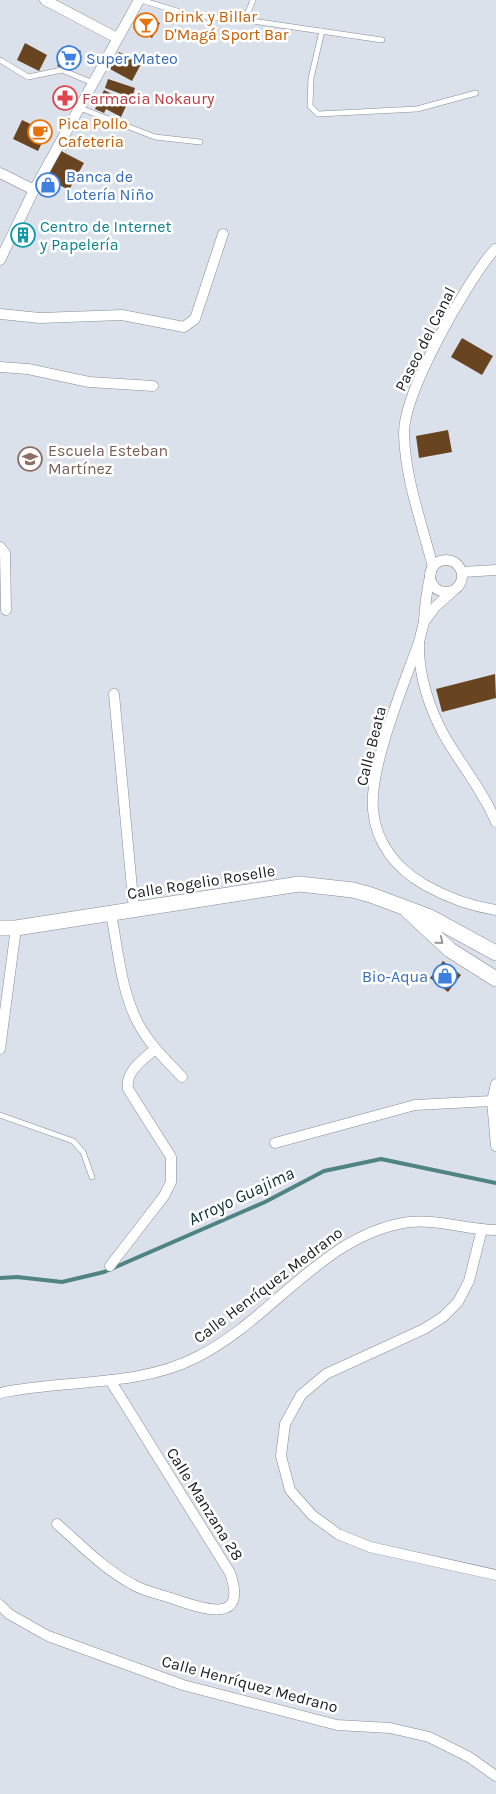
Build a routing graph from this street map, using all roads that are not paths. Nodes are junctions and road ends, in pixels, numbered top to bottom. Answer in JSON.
{"nodes":[{"id":1,"x":45,"y":0,"type":"edge"},
{"id":2,"x":140,"y":0,"type":"edge"},
{"id":3,"x":253,"y":0,"type":"edge"},
{"id":4,"x":245,"y":20,"type":"junction"},
{"id":5,"x":322,"y":31,"type":"junction"},
{"id":6,"x":117,"y":38,"type":"junction"},
{"id":7,"x":382,"y":40,"type":"dead end"},
{"id":8,"x":0,"y":60,"type":"edge"},
{"id":9,"x":93,"y":83,"type":"junction"},
{"id":10,"x":476,"y":93,"type":"dead end"},
{"id":11,"x":79,"y":107,"type":"junction"},
{"id":12,"x":200,"y":142,"type":"dead end"},
{"id":13,"x":0,"y":173,"type":"edge"},
{"id":14,"x":34,"y":190,"type":"junction"},
{"id":15,"x":223,"y":234,"type":"dead end"},
{"id":16,"x":496,"y":249,"type":"edge"},
{"id":17,"x":0,"y":260,"type":"edge"},
{"id":18,"x":0,"y":314,"type":"edge"},
{"id":19,"x":0,"y":367,"type":"edge"},
{"id":20,"x":152,"y":386,"type":"dead end"},
{"id":21,"x":0,"y":547,"type":"edge"},
{"id":22,"x":432,"y":570,"type":"junction"},
{"id":23,"x":496,"y":570,"type":"edge"},
{"id":24,"x":462,"y":572,"type":"junction"},
{"id":25,"x":454,"y":590,"type":"junction"},
{"id":26,"x":6,"y":610,"type":"dead end"},
{"id":27,"x":424,"y":623,"type":"junction"},
{"id":28,"x":419,"y":642,"type":"junction"},
{"id":29,"x":114,"y":694,"type":"dead end"},
{"id":30,"x":496,"y":822,"type":"edge"},
{"id":31,"x":405,"y":908,"type":"junction"},
{"id":32,"x":134,"y":910,"type":"junction"},
{"id":33,"x":496,"y":910,"type":"edge"},
{"id":34,"x":111,"y":914,"type":"junction"},
{"id":35,"x":0,"y":928,"type":"edge"},
{"id":36,"x":16,"y":928,"type":"junction"},
{"id":37,"x":496,"y":953,"type":"edge"},
{"id":38,"x":496,"y":979,"type":"edge"},
{"id":39,"x":0,"y":1049,"type":"edge"},
{"id":40,"x":155,"y":1049,"type":"junction"},
{"id":41,"x":182,"y":1077,"type":"dead end"},
{"id":42,"x":496,"y":1084,"type":"edge"},
{"id":43,"x":492,"y":1101,"type":"junction"},
{"id":44,"x":0,"y":1114,"type":"edge"},
{"id":45,"x":275,"y":1143,"type":"dead end"},
{"id":46,"x":496,"y":1146,"type":"edge"},
{"id":47,"x":92,"y":1177,"type":"dead end"},
{"id":48,"x":482,"y":1228,"type":"junction"},
{"id":49,"x":496,"y":1230,"type":"edge"},
{"id":50,"x":110,"y":1266,"type":"dead end"},
{"id":51,"x":110,"y":1380,"type":"junction"},
{"id":52,"x":0,"y":1393,"type":"edge"},
{"id":53,"x":57,"y":1524,"type":"dead end"},
{"id":54,"x":496,"y":1575,"type":"edge"},
{"id":55,"x":0,"y":1605,"type":"edge"},
{"id":56,"x":496,"y":1776,"type":"edge"}],
"edges":[{"from":1,"to":6,"type":"street"},
{"from":2,"to":4,"type":"lane"},
{"from":2,"to":6,"type":"street"},
{"from":3,"to":4,"type":"lane"},
{"from":4,"to":5,"type":"lane"},
{"from":5,"to":7,"type":"lane"},
{"from":5,"to":10,"type":"lane"},
{"from":6,"to":9,"type":"street"},
{"from":8,"to":9,"type":"lane"},
{"from":9,"to":11,"type":"street"},
{"from":11,"to":12,"type":"lane"},
{"from":11,"to":14,"type":"street"},
{"from":13,"to":14,"type":"street"},
{"from":14,"to":17,"type":"street"},
{"from":15,"to":18,"type":"street"},
{"from":16,"to":22,"type":"street","name":"Paseo del Canal"},
{"from":19,"to":20,"type":"street"},
{"from":21,"to":26,"type":"street"},
{"from":22,"to":24,"type":"street"},
{"from":22,"to":25,"type":"street"},
{"from":22,"to":27,"type":"street","name":"Paseo del Canal"},
{"from":23,"to":24,"type":"street"},
{"from":24,"to":25,"type":"street"},
{"from":25,"to":27,"type":"street","name":"Paseo del Canal"},
{"from":27,"to":28,"type":"street","name":"Paseo del Canal"},
{"from":28,"to":30,"type":"street","name":"Paseo del Canal"},
{"from":28,"to":33,"type":"street","name":"Calle Beata"},
{"from":29,"to":32,"type":"street"},
{"from":31,"to":32,"type":"street","name":"Calle Rogelio Roselle"},
{"from":31,"to":37,"type":"street","name":"Calle Rogelio Roselle"},
{"from":31,"to":38,"type":"street","name":"Calle Rogelio Roselle","one_way":true},
{"from":32,"to":34,"type":"street","name":"Calle Rogelio Roselle"},
{"from":34,"to":36,"type":"street","name":"Calle Rogelio Roselle"},
{"from":34,"to":40,"type":"street"},
{"from":35,"to":36,"type":"street","name":"Calle Rogelio Roselle"},
{"from":36,"to":39,"type":"street"},
{"from":40,"to":41,"type":"street"},
{"from":40,"to":50,"type":"street"},
{"from":42,"to":43,"type":"street"},
{"from":43,"to":45,"type":"street"},
{"from":43,"to":46,"type":"street"},
{"from":44,"to":47,"type":"lane"},
{"from":48,"to":49,"type":"street","name":"Calle Henríquez Medrano"},
{"from":48,"to":51,"type":"street","name":"Calle Henríquez Medrano"},
{"from":48,"to":54,"type":"street"},
{"from":51,"to":52,"type":"street","name":"Calle Henríquez Medrano"},
{"from":51,"to":53,"type":"street","name":"Calle Manzana 28"},
{"from":55,"to":56,"type":"street","name":"Calle Henríquez Medrano"}]}
